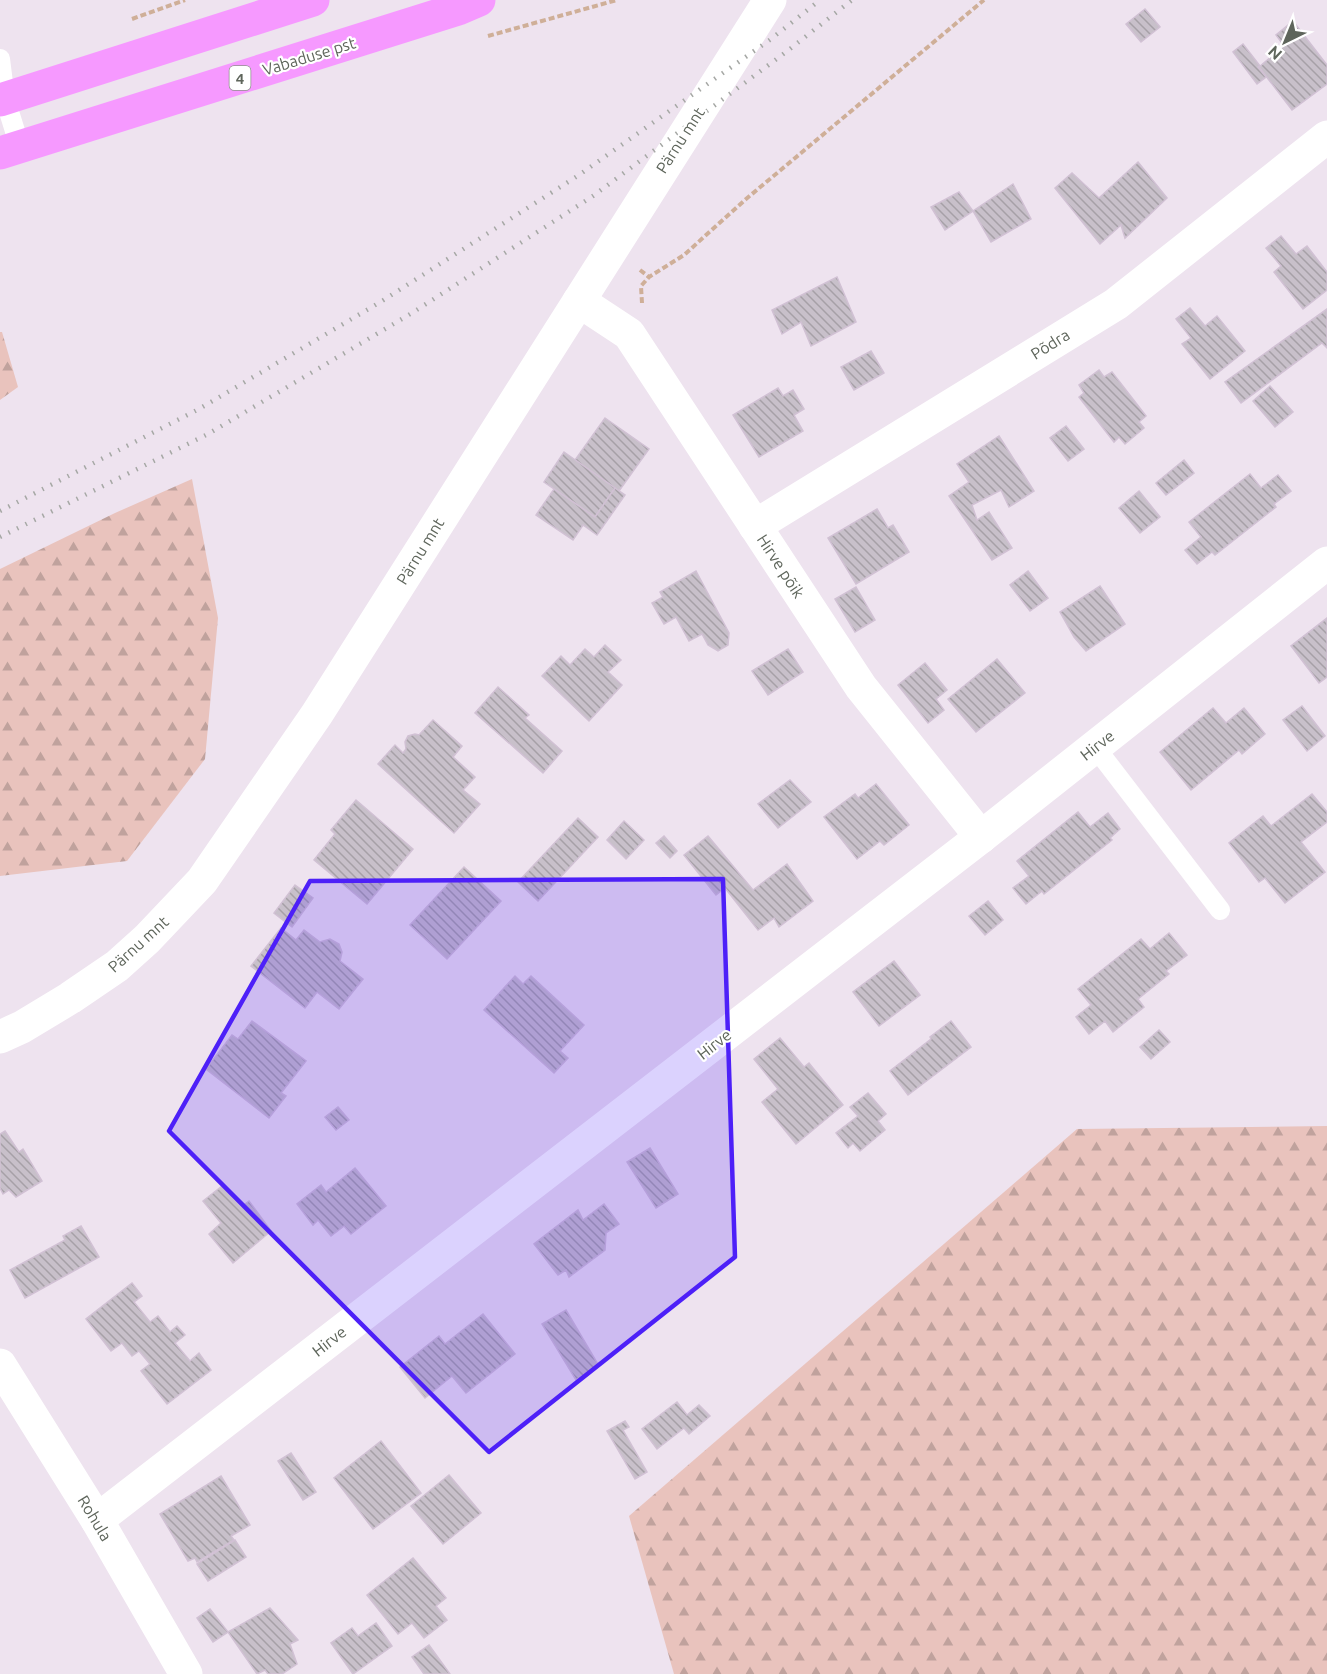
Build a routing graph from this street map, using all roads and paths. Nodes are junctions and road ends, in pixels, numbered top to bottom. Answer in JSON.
{"nodes":[{"id":1,"x":313,"y":0,"type":"edge"},
{"id":2,"x":479,"y":0,"type":"edge"},
{"id":3,"x":770,"y":0,"type":"edge"},
{"id":4,"x":984,"y":0,"type":"edge"},
{"id":5,"x":0,"y":59,"type":"edge"},
{"id":6,"x":2,"y":99,"type":"edge"},
{"id":7,"x":1327,"y":137,"type":"edge"},
{"id":8,"x":10,"y":150,"type":"edge"},
{"id":9,"x":649,"y":277,"type":"dead end"},
{"id":10,"x":579,"y":301,"type":"junction"},
{"id":11,"x":755,"y":526,"type":"junction"},
{"id":12,"x":1327,"y":563,"type":"edge"},
{"id":13,"x":1095,"y":747,"type":"junction"},
{"id":14,"x":981,"y":837,"type":"junction"},
{"id":15,"x":1220,"y":910,"type":"dead end"},
{"id":16,"x":0,"y":1037,"type":"edge"},
{"id":17,"x":0,"y":1365,"type":"edge"},
{"id":18,"x":97,"y":1520,"type":"junction"},
{"id":19,"x":186,"y":1674,"type":"edge"}],
"edges":[{"from":1,"to":6,"type":"highway"},
{"from":2,"to":8,"type":"highway","name":"Vabaduse pst","number":"4"},
{"from":3,"to":10,"type":"street","name":"Pärnu mnt"},
{"from":4,"to":9,"type":"path"},
{"from":5,"to":6,"type":"lane"},
{"from":6,"to":8,"type":"lane"},
{"from":7,"to":11,"type":"street","name":"Põdra"},
{"from":10,"to":11,"type":"street","name":"Hirve põik"},
{"from":10,"to":16,"type":"street","name":"Pärnu mnt"},
{"from":11,"to":14,"type":"street","name":"Hirve põik"},
{"from":12,"to":13,"type":"street","name":"Hirve"},
{"from":13,"to":14,"type":"street","name":"Hirve"},
{"from":13,"to":15,"type":"lane"},
{"from":14,"to":18,"type":"street","name":"Hirve"},
{"from":17,"to":18,"type":"street","name":"Rohula"},
{"from":18,"to":19,"type":"street","name":"Rohula"}]}
